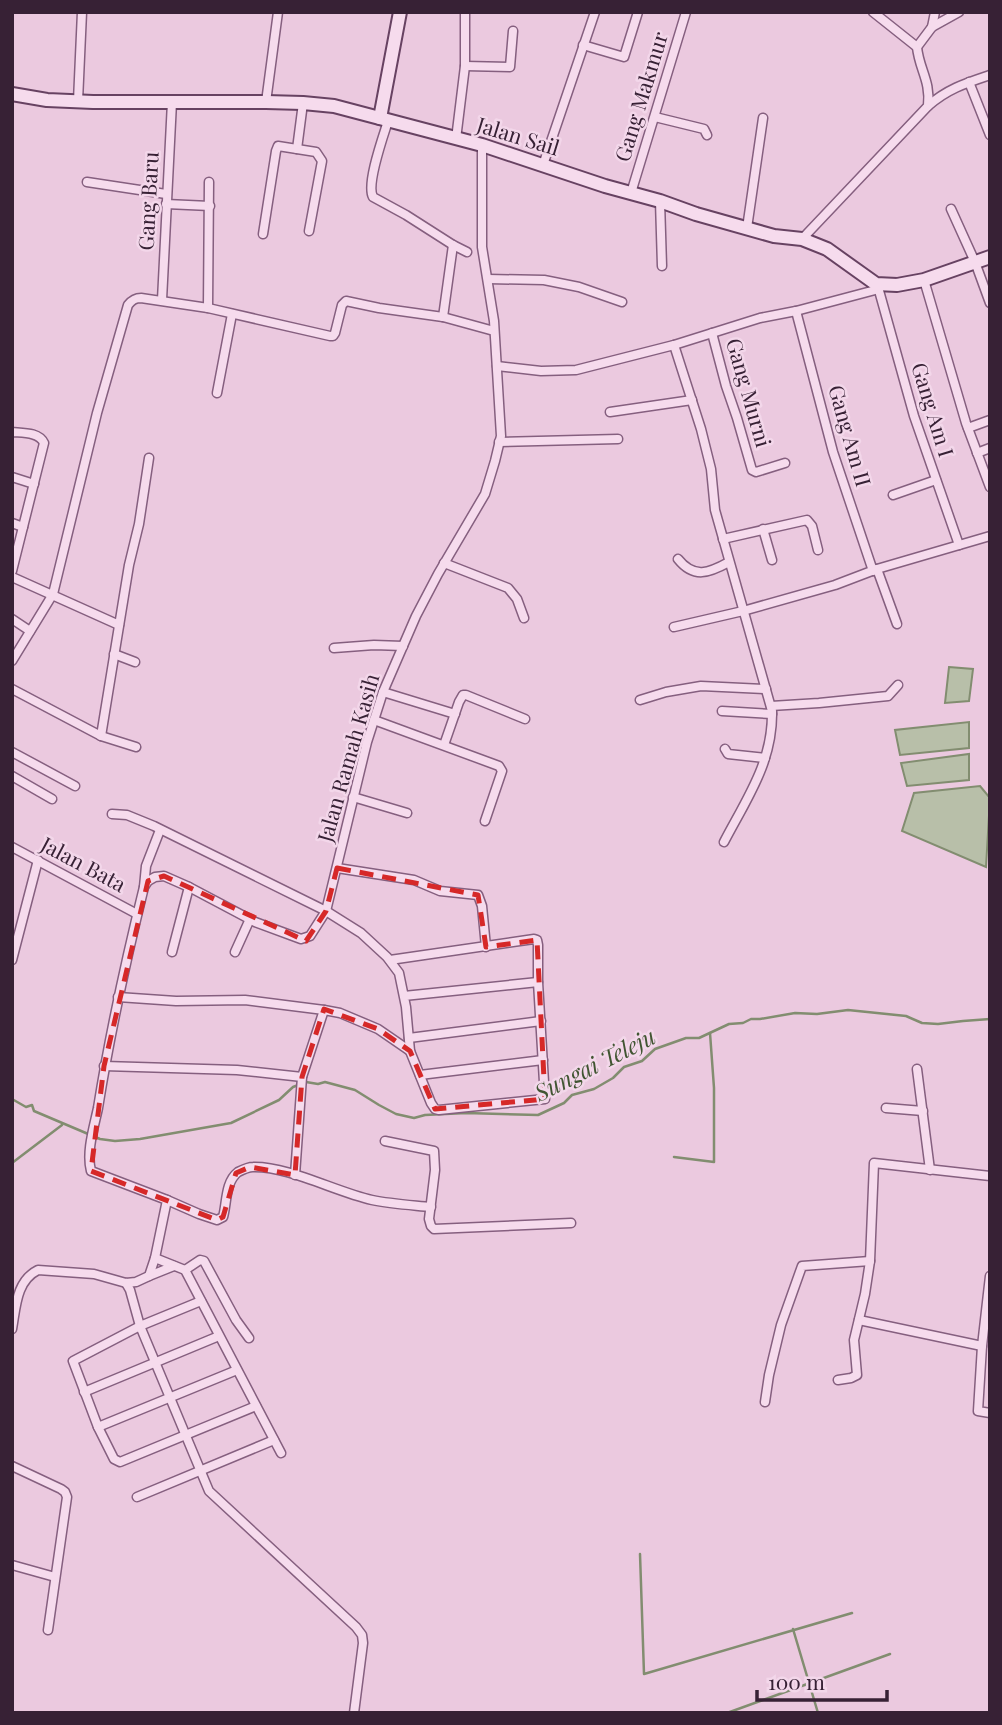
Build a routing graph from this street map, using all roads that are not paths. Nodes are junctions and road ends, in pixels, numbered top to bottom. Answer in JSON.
{"nodes":[{"id":1,"x":82,"y":12,"type":"edge"},
{"id":2,"x":278,"y":12,"type":"edge"},
{"id":3,"x":400,"y":12,"type":"edge"},
{"id":4,"x":465,"y":12,"type":"edge"},
{"id":5,"x":594,"y":12,"type":"edge"},
{"id":6,"x":638,"y":12,"type":"edge"},
{"id":7,"x":686,"y":12,"type":"edge"},
{"id":8,"x":873,"y":12,"type":"edge"},
{"id":9,"x":934,"y":12,"type":"edge"},
{"id":10,"x":958,"y":12,"type":"edge"},
{"id":11,"x":932,"y":27,"type":"junction"},
{"id":12,"x":513,"y":31,"type":"dead end"},
{"id":13,"x":583,"y":45,"type":"junction"},
{"id":14,"x":917,"y":47,"type":"junction"},
{"id":15,"x":465,"y":66,"type":"junction"},
{"id":16,"x":990,"y":75,"type":"edge"},
{"id":17,"x":969,"y":82,"type":"junction"},
{"id":18,"x":12,"y":94,"type":"edge"},
{"id":19,"x":78,"y":101,"type":"junction"},
{"id":20,"x":172,"y":102,"type":"junction"},
{"id":21,"x":266,"y":102,"type":"junction"},
{"id":22,"x":303,"y":103,"type":"junction"},
{"id":23,"x":928,"y":106,"type":"junction"},
{"id":24,"x":655,"y":117,"type":"junction"},
{"id":25,"x":763,"y":118,"type":"dead end"},
{"id":26,"x":384,"y":120,"type":"junction"},
{"id":27,"x":707,"y":135,"type":"dead end"},
{"id":28,"x":990,"y":135,"type":"edge"},
{"id":29,"x":456,"y":139,"type":"junction"},
{"id":30,"x":482,"y":145,"type":"junction"},
{"id":31,"x":297,"y":149,"type":"junction"},
{"id":32,"x":543,"y":165,"type":"junction"},
{"id":33,"x":87,"y":182,"type":"dead end"},
{"id":34,"x":209,"y":182,"type":"dead end"},
{"id":35,"x":631,"y":193,"type":"junction"},
{"id":36,"x":166,"y":194,"type":"junction"},
{"id":37,"x":660,"y":201,"type":"junction"},
{"id":38,"x":166,"y":204,"type":"junction"},
{"id":39,"x":210,"y":206,"type":"junction"},
{"id":40,"x":951,"y":209,"type":"dead end"},
{"id":41,"x":747,"y":228,"type":"junction"},
{"id":42,"x":309,"y":232,"type":"dead end"},
{"id":43,"x":263,"y":234,"type":"dead end"},
{"id":44,"x":802,"y":239,"type":"junction"},
{"id":45,"x":453,"y":245,"type":"junction"},
{"id":46,"x":467,"y":252,"type":"dead end"},
{"id":47,"x":990,"y":257,"type":"edge"},
{"id":48,"x":975,"y":262,"type":"junction"},
{"id":49,"x":662,"y":266,"type":"dead end"},
{"id":50,"x":488,"y":279,"type":"junction"},
{"id":51,"x":924,"y":280,"type":"junction"},
{"id":52,"x":878,"y":287,"type":"junction"},
{"id":53,"x":162,"y":300,"type":"junction"},
{"id":54,"x":622,"y":302,"type":"dead end"},
{"id":55,"x":990,"y":303,"type":"edge"},
{"id":56,"x":208,"y":308,"type":"junction"},
{"id":57,"x":796,"y":311,"type":"junction"},
{"id":58,"x":232,"y":314,"type":"junction"},
{"id":59,"x":443,"y":317,"type":"junction"},
{"id":60,"x":494,"y":331,"type":"junction"},
{"id":61,"x":712,"y":333,"type":"junction"},
{"id":62,"x":674,"y":345,"type":"junction"},
{"id":63,"x":498,"y":366,"type":"junction"},
{"id":64,"x":217,"y":393,"type":"dead end"},
{"id":65,"x":692,"y":400,"type":"junction"},
{"id":66,"x":610,"y":412,"type":"dead end"},
{"id":67,"x":990,"y":420,"type":"edge"},
{"id":68,"x":968,"y":428,"type":"junction"},
{"id":69,"x":12,"y":432,"type":"edge"},
{"id":70,"x":618,"y":439,"type":"dead end"},
{"id":71,"x":499,"y":442,"type":"junction"},
{"id":72,"x":990,"y":448,"type":"edge"},
{"id":73,"x":977,"y":453,"type":"junction"},
{"id":74,"x":149,"y":458,"type":"dead end"},
{"id":75,"x":785,"y":463,"type":"dead end"},
{"id":76,"x":12,"y":477,"type":"edge"},
{"id":77,"x":936,"y":480,"type":"junction"},
{"id":78,"x":34,"y":484,"type":"junction"},
{"id":79,"x":990,"y":488,"type":"edge"},
{"id":80,"x":893,"y":495,"type":"dead end"},
{"id":81,"x":12,"y":523,"type":"edge"},
{"id":82,"x":23,"y":527,"type":"junction"},
{"id":83,"x":764,"y":529,"type":"junction"},
{"id":84,"x":990,"y":536,"type":"edge"},
{"id":85,"x":723,"y":539,"type":"junction"},
{"id":86,"x":959,"y":545,"type":"junction"},
{"id":87,"x":818,"y":550,"type":"dead end"},
{"id":88,"x":678,"y":559,"type":"dead end"},
{"id":89,"x":772,"y":560,"type":"dead end"},
{"id":90,"x":729,"y":562,"type":"junction"},
{"id":91,"x":444,"y":563,"type":"junction"},
{"id":92,"x":875,"y":570,"type":"junction"},
{"id":93,"x":12,"y":571,"type":"edge"},
{"id":94,"x":12,"y":577,"type":"edge"},
{"id":95,"x":53,"y":594,"type":"junction"},
{"id":96,"x":743,"y":611,"type":"junction"},
{"id":97,"x":524,"y":618,"type":"dead end"},
{"id":98,"x":12,"y":619,"type":"edge"},
{"id":99,"x":897,"y":624,"type":"dead end"},
{"id":100,"x":119,"y":625,"type":"junction"},
{"id":101,"x":674,"y":627,"type":"dead end"},
{"id":102,"x":30,"y":631,"type":"junction"},
{"id":103,"x":403,"y":646,"type":"junction"},
{"id":104,"x":334,"y":648,"type":"dead end"},
{"id":105,"x":114,"y":654,"type":"junction"},
{"id":106,"x":12,"y":661,"type":"edge"},
{"id":107,"x":135,"y":662,"type":"dead end"},
{"id":108,"x":898,"y":685,"type":"dead end"},
{"id":109,"x":766,"y":688,"type":"junction"},
{"id":110,"x":12,"y":689,"type":"edge"},
{"id":111,"x":383,"y":692,"type":"junction"},
{"id":112,"x":640,"y":700,"type":"dead end"},
{"id":113,"x":771,"y":710,"type":"junction"},
{"id":114,"x":722,"y":711,"type":"dead end"},
{"id":115,"x":455,"y":714,"type":"junction"},
{"id":116,"x":525,"y":719,"type":"dead end"},
{"id":117,"x":374,"y":720,"type":"junction"},
{"id":118,"x":101,"y":736,"type":"junction"},
{"id":119,"x":444,"y":745,"type":"junction"},
{"id":120,"x":136,"y":747,"type":"dead end"},
{"id":121,"x":725,"y":749,"type":"dead end"},
{"id":122,"x":12,"y":752,"type":"edge"},
{"id":123,"x":765,"y":758,"type":"junction"},
{"id":124,"x":12,"y":776,"type":"edge"},
{"id":125,"x":75,"y":786,"type":"dead end"},
{"id":126,"x":353,"y":797,"type":"junction"},
{"id":127,"x":52,"y":799,"type":"dead end"},
{"id":128,"x":407,"y":813,"type":"dead end"},
{"id":129,"x":112,"y":814,"type":"dead end"},
{"id":130,"x":485,"y":821,"type":"dead end"},
{"id":131,"x":160,"y":830,"type":"junction"},
{"id":132,"x":724,"y":842,"type":"dead end"},
{"id":133,"x":12,"y":847,"type":"edge"},
{"id":134,"x":38,"y":860,"type":"junction"},
{"id":135,"x":337,"y":868,"type":"junction"},
{"id":136,"x":144,"y":887,"type":"junction"},
{"id":137,"x":188,"y":887,"type":"junction"},
{"id":138,"x":326,"y":911,"type":"junction"},
{"id":139,"x":137,"y":914,"type":"junction"},
{"id":140,"x":250,"y":919,"type":"junction"},
{"id":141,"x":486,"y":947,"type":"junction"},
{"id":142,"x":172,"y":952,"type":"dead end"},
{"id":143,"x":235,"y":952,"type":"dead end"},
{"id":144,"x":12,"y":960,"type":"edge"},
{"id":145,"x":390,"y":960,"type":"junction"},
{"id":146,"x":538,"y":982,"type":"junction"},
{"id":147,"x":404,"y":996,"type":"junction"},
{"id":148,"x":118,"y":997,"type":"junction"},
{"id":149,"x":324,"y":1010,"type":"junction"},
{"id":150,"x":541,"y":1021,"type":"junction"},
{"id":151,"x":409,"y":1038,"type":"junction"},
{"id":152,"x":411,"y":1051,"type":"junction"},
{"id":153,"x":543,"y":1060,"type":"junction"},
{"id":154,"x":104,"y":1066,"type":"junction"},
{"id":155,"x":916,"y":1069,"type":"dead end"},
{"id":156,"x":420,"y":1074,"type":"junction"},
{"id":157,"x":301,"y":1082,"type":"junction"},
{"id":158,"x":886,"y":1108,"type":"dead end"},
{"id":159,"x":923,"y":1111,"type":"junction"},
{"id":160,"x":385,"y":1140,"type":"dead end"},
{"id":161,"x":930,"y":1170,"type":"junction"},
{"id":162,"x":295,"y":1175,"type":"junction"},
{"id":163,"x":990,"y":1176,"type":"edge"},
{"id":164,"x":167,"y":1200,"type":"junction"},
{"id":165,"x":430,"y":1207,"type":"junction"},
{"id":166,"x":571,"y":1223,"type":"dead end"},
{"id":167,"x":155,"y":1258,"type":"junction"},
{"id":168,"x":870,"y":1261,"type":"junction"},
{"id":169,"x":174,"y":1266,"type":"junction"},
{"id":170,"x":185,"y":1270,"type":"junction"},
{"id":171,"x":149,"y":1276,"type":"junction"},
{"id":172,"x":990,"y":1276,"type":"edge"},
{"id":173,"x":126,"y":1283,"type":"junction"},
{"id":174,"x":201,"y":1301,"type":"junction"},
{"id":175,"x":859,"y":1320,"type":"junction"},
{"id":176,"x":141,"y":1326,"type":"junction"},
{"id":177,"x":12,"y":1329,"type":"edge"},
{"id":178,"x":219,"y":1336,"type":"junction"},
{"id":179,"x":249,"y":1338,"type":"dead end"},
{"id":180,"x":982,"y":1346,"type":"junction"},
{"id":181,"x":156,"y":1363,"type":"junction"},
{"id":182,"x":237,"y":1370,"type":"junction"},
{"id":183,"x":838,"y":1380,"type":"dead end"},
{"id":184,"x":84,"y":1392,"type":"junction"},
{"id":185,"x":170,"y":1398,"type":"junction"},
{"id":186,"x":765,"y":1402,"type":"dead end"},
{"id":187,"x":256,"y":1406,"type":"junction"},
{"id":188,"x":990,"y":1413,"type":"edge"},
{"id":189,"x":98,"y":1427,"type":"junction"},
{"id":190,"x":186,"y":1435,"type":"junction"},
{"id":191,"x":274,"y":1440,"type":"junction"},
{"id":192,"x":281,"y":1453,"type":"dead end"},
{"id":193,"x":12,"y":1465,"type":"edge"},
{"id":194,"x":200,"y":1470,"type":"junction"},
{"id":195,"x":137,"y":1497,"type":"dead end"},
{"id":196,"x":12,"y":1565,"type":"edge"},
{"id":197,"x":55,"y":1577,"type":"junction"},
{"id":198,"x":48,"y":1630,"type":"dead end"},
{"id":199,"x":354,"y":1713,"type":"edge"}],
"edges":[{"from":1,"to":19,"type":"street"},
{"from":2,"to":21,"type":"street"},
{"from":3,"to":26,"type":"street"},
{"from":4,"to":15,"type":"street"},
{"from":5,"to":13,"type":"street"},
{"from":6,"to":13,"type":"street"},
{"from":7,"to":24,"type":"street","name":"Gang Makmur"},
{"from":8,"to":14,"type":"street"},
{"from":9,"to":11,"type":"street"},
{"from":10,"to":11,"type":"street"},
{"from":11,"to":14,"type":"street"},
{"from":12,"to":15,"type":"street"},
{"from":13,"to":32,"type":"street"},
{"from":14,"to":23,"type":"street"},
{"from":15,"to":29,"type":"street"},
{"from":16,"to":17,"type":"street"},
{"from":17,"to":23,"type":"street"},
{"from":17,"to":28,"type":"street"},
{"from":18,"to":19,"type":"street","name":"Jalan Sail"},
{"from":19,"to":20,"type":"street","name":"Jalan Sail"},
{"from":20,"to":21,"type":"street","name":"Jalan Sail"},
{"from":20,"to":36,"type":"street","name":"Gang Baru"},
{"from":21,"to":22,"type":"street","name":"Jalan Sail"},
{"from":22,"to":26,"type":"street","name":"Jalan Sail"},
{"from":22,"to":31,"type":"street"},
{"from":23,"to":44,"type":"street"},
{"from":24,"to":27,"type":"street"},
{"from":24,"to":35,"type":"street","name":"Gang Makmur"},
{"from":25,"to":41,"type":"street"},
{"from":26,"to":29,"type":"street","name":"Jalan Sail"},
{"from":26,"to":45,"type":"street"},
{"from":29,"to":30,"type":"street","name":"Jalan Sail"},
{"from":30,"to":32,"type":"street","name":"Jalan Sail"},
{"from":30,"to":50,"type":"street","name":"Jalan Ramah Kasih"},
{"from":31,"to":42,"type":"street"},
{"from":31,"to":43,"type":"street"},
{"from":32,"to":35,"type":"street","name":"Jalan Sail"},
{"from":33,"to":36,"type":"street"},
{"from":34,"to":39,"type":"street"},
{"from":35,"to":37,"type":"street","name":"Jalan Sail"},
{"from":36,"to":38,"type":"street","name":"Gang Baru"},
{"from":37,"to":41,"type":"street","name":"Jalan Sail"},
{"from":37,"to":49,"type":"street"},
{"from":38,"to":39,"type":"street"},
{"from":38,"to":53,"type":"street","name":"Gang Baru"},
{"from":39,"to":56,"type":"street"},
{"from":40,"to":48,"type":"street"},
{"from":41,"to":44,"type":"street","name":"Jalan Sail"},
{"from":44,"to":52,"type":"street","name":"Jalan Sail"},
{"from":45,"to":46,"type":"street"},
{"from":45,"to":59,"type":"street"},
{"from":47,"to":48,"type":"street"},
{"from":48,"to":51,"type":"street"},
{"from":48,"to":55,"type":"street"},
{"from":50,"to":54,"type":"street"},
{"from":50,"to":60,"type":"street","name":"Jalan Ramah Kasih"},
{"from":51,"to":52,"type":"street"},
{"from":51,"to":68,"type":"street"},
{"from":52,"to":57,"type":"street"},
{"from":52,"to":77,"type":"street","name":"Gang Am I"},
{"from":53,"to":56,"type":"street"},
{"from":53,"to":95,"type":"street"},
{"from":56,"to":58,"type":"street"},
{"from":57,"to":61,"type":"street"},
{"from":57,"to":92,"type":"street","name":"Gang Am II"},
{"from":58,"to":59,"type":"street"},
{"from":58,"to":64,"type":"street"},
{"from":59,"to":60,"type":"street"},
{"from":60,"to":63,"type":"street","name":"Jalan Ramah Kasih"},
{"from":61,"to":62,"type":"street"},
{"from":61,"to":75,"type":"street","name":"Gang Murni"},
{"from":62,"to":63,"type":"street"},
{"from":62,"to":65,"type":"street"},
{"from":63,"to":71,"type":"street","name":"Jalan Ramah Kasih"},
{"from":65,"to":66,"type":"street"},
{"from":65,"to":85,"type":"street"},
{"from":67,"to":68,"type":"street"},
{"from":68,"to":73,"type":"street"},
{"from":69,"to":78,"type":"street"},
{"from":70,"to":71,"type":"street"},
{"from":71,"to":91,"type":"street","name":"Jalan Ramah Kasih"},
{"from":72,"to":73,"type":"street"},
{"from":73,"to":79,"type":"street"},
{"from":74,"to":100,"type":"street"},
{"from":76,"to":78,"type":"street"},
{"from":77,"to":80,"type":"street"},
{"from":77,"to":86,"type":"street","name":"Gang Am I"},
{"from":78,"to":82,"type":"street"},
{"from":81,"to":82,"type":"street"},
{"from":82,"to":93,"type":"street"},
{"from":83,"to":85,"type":"street"},
{"from":83,"to":87,"type":"street"},
{"from":83,"to":89,"type":"street"},
{"from":84,"to":86,"type":"street"},
{"from":85,"to":90,"type":"street"},
{"from":86,"to":92,"type":"street"},
{"from":88,"to":90,"type":"street"},
{"from":90,"to":96,"type":"street"},
{"from":91,"to":97,"type":"street"},
{"from":91,"to":103,"type":"street","name":"Jalan Ramah Kasih"},
{"from":92,"to":96,"type":"street"},
{"from":92,"to":99,"type":"street","name":"Gang Am II"},
{"from":94,"to":95,"type":"street"},
{"from":95,"to":100,"type":"street"},
{"from":95,"to":102,"type":"street"},
{"from":96,"to":101,"type":"street"},
{"from":96,"to":109,"type":"street"},
{"from":98,"to":102,"type":"street"},
{"from":100,"to":105,"type":"street"},
{"from":102,"to":106,"type":"street"},
{"from":103,"to":104,"type":"street"},
{"from":103,"to":111,"type":"street","name":"Jalan Ramah Kasih"},
{"from":105,"to":107,"type":"street"},
{"from":105,"to":118,"type":"street"},
{"from":108,"to":113,"type":"street"},
{"from":109,"to":112,"type":"street"},
{"from":109,"to":113,"type":"street"},
{"from":110,"to":118,"type":"street"},
{"from":111,"to":115,"type":"street"},
{"from":111,"to":117,"type":"street","name":"Jalan Ramah Kasih"},
{"from":113,"to":114,"type":"street"},
{"from":113,"to":123,"type":"street"},
{"from":115,"to":116,"type":"street"},
{"from":115,"to":119,"type":"street"},
{"from":117,"to":119,"type":"street"},
{"from":117,"to":126,"type":"street","name":"Jalan Ramah Kasih"},
{"from":118,"to":120,"type":"street"},
{"from":119,"to":130,"type":"street"},
{"from":121,"to":123,"type":"street"},
{"from":122,"to":125,"type":"street"},
{"from":123,"to":132,"type":"street"},
{"from":124,"to":127,"type":"street"},
{"from":126,"to":128,"type":"street"},
{"from":126,"to":135,"type":"street","name":"Jalan Ramah Kasih"},
{"from":129,"to":131,"type":"street"},
{"from":131,"to":136,"type":"street"},
{"from":131,"to":138,"type":"street"},
{"from":133,"to":134,"type":"street","name":"Jalan Bata"},
{"from":134,"to":139,"type":"street","name":"Jalan Bata"},
{"from":134,"to":144,"type":"street"},
{"from":135,"to":138,"type":"street","name":"Jalan Ramah Kasih"},
{"from":135,"to":141,"type":"street"},
{"from":136,"to":137,"type":"street","name":"Jalan Ramah Kasih"},
{"from":136,"to":139,"type":"street"},
{"from":137,"to":140,"type":"street","name":"Jalan Ramah Kasih"},
{"from":137,"to":142,"type":"street"},
{"from":138,"to":140,"type":"street","name":"Jalan Ramah Kasih"},
{"from":138,"to":145,"type":"street"},
{"from":139,"to":148,"type":"street"},
{"from":140,"to":143,"type":"street"},
{"from":141,"to":145,"type":"street"},
{"from":141,"to":146,"type":"street"},
{"from":145,"to":147,"type":"street"},
{"from":146,"to":147,"type":"street"},
{"from":146,"to":150,"type":"street"},
{"from":147,"to":151,"type":"street"},
{"from":148,"to":149,"type":"street"},
{"from":148,"to":154,"type":"street"},
{"from":149,"to":152,"type":"street"},
{"from":149,"to":157,"type":"street"},
{"from":150,"to":151,"type":"street"},
{"from":150,"to":153,"type":"street"},
{"from":151,"to":152,"type":"street"},
{"from":152,"to":156,"type":"street"},
{"from":153,"to":156,"type":"street"},
{"from":153,"to":156,"type":"street"},
{"from":154,"to":157,"type":"street"},
{"from":154,"to":164,"type":"street"},
{"from":155,"to":159,"type":"street"},
{"from":157,"to":162,"type":"street"},
{"from":158,"to":159,"type":"street"},
{"from":159,"to":161,"type":"street"},
{"from":160,"to":165,"type":"street"},
{"from":161,"to":163,"type":"street"},
{"from":161,"to":168,"type":"street"},
{"from":162,"to":164,"type":"street"},
{"from":162,"to":165,"type":"street"},
{"from":164,"to":167,"type":"street"},
{"from":165,"to":166,"type":"street"},
{"from":167,"to":169,"type":"street"},
{"from":167,"to":171,"type":"street"},
{"from":168,"to":175,"type":"street"},
{"from":168,"to":186,"type":"street"},
{"from":169,"to":170,"type":"street"},
{"from":169,"to":171,"type":"street"},
{"from":170,"to":174,"type":"street"},
{"from":170,"to":179,"type":"street"},
{"from":171,"to":173,"type":"street"},
{"from":172,"to":180,"type":"street"},
{"from":173,"to":176,"type":"street"},
{"from":173,"to":177,"type":"street"},
{"from":174,"to":176,"type":"street"},
{"from":174,"to":178,"type":"street"},
{"from":175,"to":180,"type":"street"},
{"from":175,"to":183,"type":"street"},
{"from":176,"to":181,"type":"street"},
{"from":176,"to":184,"type":"street"},
{"from":178,"to":181,"type":"street"},
{"from":178,"to":182,"type":"street"},
{"from":180,"to":188,"type":"street"},
{"from":181,"to":184,"type":"street"},
{"from":181,"to":185,"type":"street"},
{"from":182,"to":185,"type":"street"},
{"from":182,"to":187,"type":"street"},
{"from":184,"to":189,"type":"street"},
{"from":185,"to":189,"type":"street"},
{"from":185,"to":190,"type":"street"},
{"from":187,"to":190,"type":"street"},
{"from":187,"to":191,"type":"street"},
{"from":189,"to":190,"type":"street"},
{"from":190,"to":194,"type":"street"},
{"from":191,"to":192,"type":"street"},
{"from":191,"to":194,"type":"street"},
{"from":193,"to":197,"type":"street"},
{"from":194,"to":195,"type":"street"},
{"from":194,"to":199,"type":"street"},
{"from":196,"to":197,"type":"street"},
{"from":197,"to":198,"type":"street"}]}
